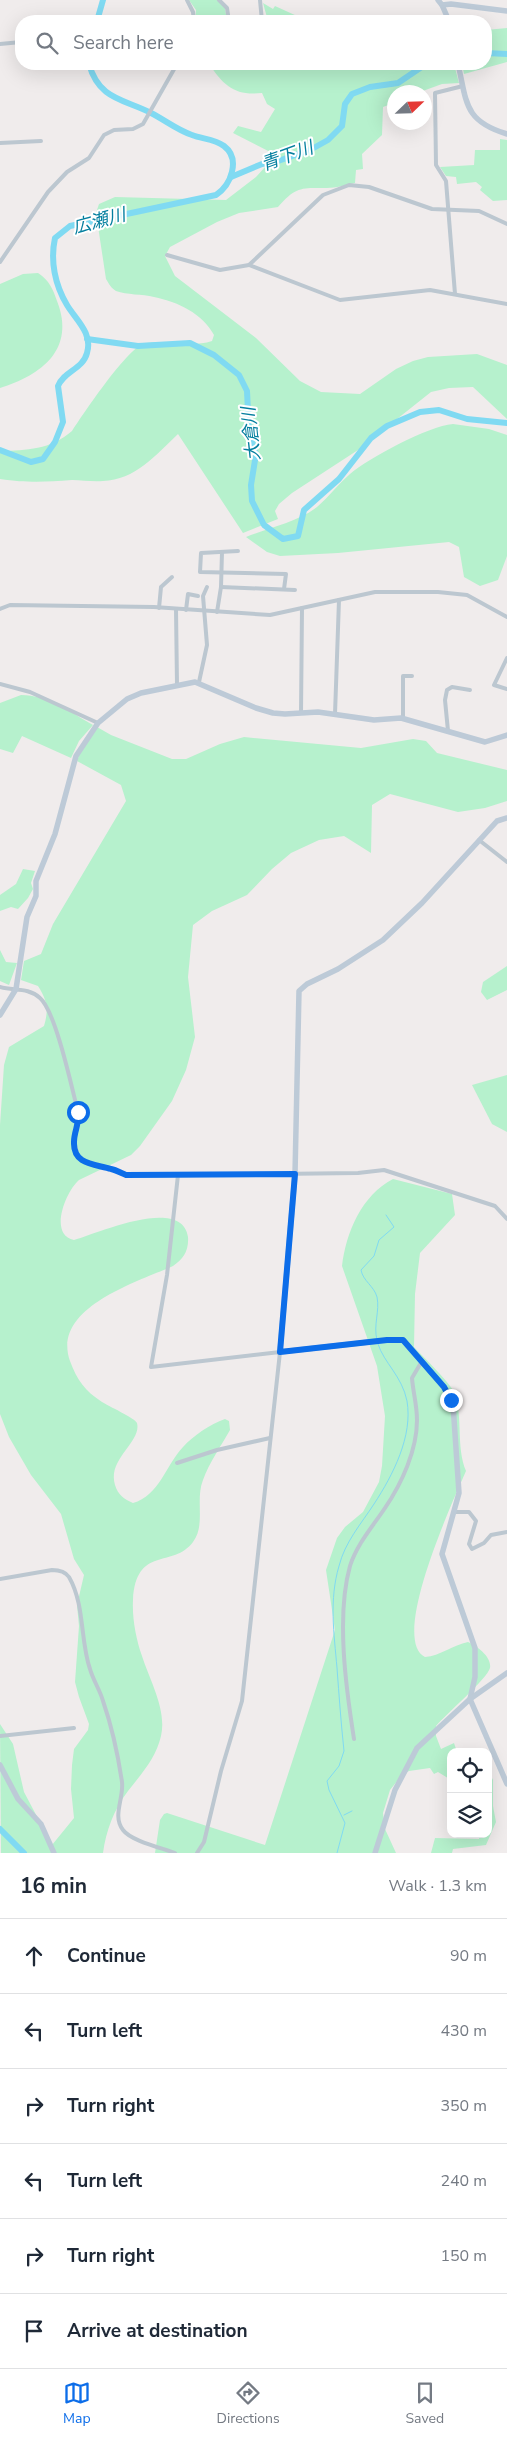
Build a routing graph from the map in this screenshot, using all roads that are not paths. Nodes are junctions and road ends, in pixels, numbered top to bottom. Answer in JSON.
{"nodes":[{"id":1,"x":187,"y":0,"type":"edge"},
{"id":2,"x":219,"y":0,"type":"edge"},
{"id":3,"x":260,"y":0,"type":"edge"},
{"id":4,"x":438,"y":0,"type":"edge"},
{"id":5,"x":442,"y":5,"type":"junction"},
{"id":6,"x":507,"y":11,"type":"edge"},
{"id":7,"x":193,"y":15,"type":"edge"},
{"id":8,"x":228,"y":15,"type":"edge"},
{"id":9,"x":261,"y":15,"type":"edge"},
{"id":10,"x":446,"y":15,"type":"edge"},
{"id":11,"x":15,"y":43,"type":"edge"},
{"id":12,"x":0,"y":44,"type":"edge"},
{"id":13,"x":174,"y":70,"type":"edge"},
{"id":14,"x":460,"y":70,"type":"edge"},
{"id":15,"x":463,"y":86,"type":"junction"},
{"id":16,"x":507,"y":134,"type":"edge"},
{"id":17,"x":41,"y":141,"type":"dead end"},
{"id":18,"x":0,"y":143,"type":"edge"},
{"id":19,"x":448,"y":209,"type":"junction"},
{"id":20,"x":507,"y":224,"type":"edge"},
{"id":21,"x":168,"y":255,"type":"dead end"},
{"id":22,"x":0,"y":262,"type":"edge"},
{"id":23,"x":250,"y":265,"type":"junction"},
{"id":24,"x":455,"y":294,"type":"junction"},
{"id":25,"x":507,"y":304,"type":"edge"},
{"id":26,"x":238,"y":551,"type":"dead end"},
{"id":27,"x":222,"y":552,"type":"junction"},
{"id":28,"x":221,"y":573,"type":"junction"},
{"id":29,"x":172,"y":577,"type":"dead end"},
{"id":30,"x":207,"y":586,"type":"dead end"},
{"id":31,"x":221,"y":587,"type":"junction"},
{"id":32,"x":284,"y":590,"type":"junction"},
{"id":33,"x":296,"y":590,"type":"dead end"},
{"id":34,"x":198,"y":596,"type":"dead end"},
{"id":35,"x":339,"y":600,"type":"junction"},
{"id":36,"x":159,"y":608,"type":"junction"},
{"id":37,"x":302,"y":608,"type":"junction"},
{"id":38,"x":0,"y":609,"type":"edge"},
{"id":39,"x":176,"y":609,"type":"junction"},
{"id":40,"x":186,"y":610,"type":"junction"},
{"id":41,"x":205,"y":611,"type":"junction"},
{"id":42,"x":217,"y":612,"type":"junction"},
{"id":43,"x":507,"y":617,"type":"edge"},
{"id":44,"x":507,"y":658,"type":"edge"},
{"id":45,"x":412,"y":676,"type":"dead end"},
{"id":46,"x":198,"y":682,"type":"junction"},
{"id":47,"x":0,"y":684,"type":"edge"},
{"id":48,"x":178,"y":685,"type":"junction"},
{"id":49,"x":507,"y":689,"type":"edge"},
{"id":50,"x":470,"y":690,"type":"dead end"},
{"id":51,"x":301,"y":713,"type":"junction"},
{"id":52,"x":335,"y":714,"type":"junction"},
{"id":53,"x":403,"y":718,"type":"junction"},
{"id":54,"x":98,"y":723,"type":"junction"},
{"id":55,"x":448,"y":731,"type":"junction"},
{"id":56,"x":507,"y":735,"type":"edge"},
{"id":57,"x":507,"y":818,"type":"edge"},
{"id":58,"x":479,"y":840,"type":"junction"},
{"id":59,"x":507,"y":862,"type":"edge"},
{"id":60,"x":0,"y":987,"type":"edge"},
{"id":61,"x":16,"y":989,"type":"junction"},
{"id":62,"x":0,"y":1015,"type":"edge"},
{"id":63,"x":295,"y":1174,"type":"junction"},
{"id":64,"x":178,"y":1175,"type":"junction"},
{"id":65,"x":507,"y":1219,"type":"edge"},
{"id":66,"x":280,"y":1352,"type":"junction"},
{"id":67,"x":422,"y":1360,"type":"junction"},
{"id":68,"x":270,"y":1438,"type":"junction"},
{"id":69,"x":177,"y":1463,"type":"dead end"},
{"id":70,"x":454,"y":1512,"type":"junction"},
{"id":71,"x":507,"y":1532,"type":"edge"},
{"id":72,"x":0,"y":1579,"type":"edge"},
{"id":73,"x":507,"y":1674,"type":"edge"},
{"id":74,"x":470,"y":1699,"type":"junction"},
{"id":75,"x":74,"y":1728,"type":"dead end"},
{"id":76,"x":0,"y":1736,"type":"edge"},
{"id":77,"x":354,"y":1739,"type":"dead end"},
{"id":78,"x":0,"y":1765,"type":"edge"},
{"id":79,"x":507,"y":1784,"type":"edge"},
{"id":80,"x":54,"y":1853,"type":"edge"},
{"id":81,"x":175,"y":1853,"type":"edge"},
{"id":82,"x":197,"y":1853,"type":"edge"},
{"id":83,"x":376,"y":1853,"type":"edge"}],
"edges":[{"from":1,"to":7,"type":"street"},
{"from":2,"to":8,"type":"street"},
{"from":3,"to":9,"type":"street"},
{"from":4,"to":5,"type":"street"},
{"from":5,"to":6,"type":"street"},
{"from":5,"to":10,"type":"street"},
{"from":11,"to":12,"type":"street"},
{"from":13,"to":22,"type":"street"},
{"from":14,"to":15,"type":"street"},
{"from":15,"to":16,"type":"street"},
{"from":15,"to":19,"type":"street"},
{"from":17,"to":18,"type":"street"},
{"from":19,"to":20,"type":"street"},
{"from":19,"to":23,"type":"street"},
{"from":19,"to":24,"type":"street"},
{"from":21,"to":23,"type":"street"},
{"from":23,"to":24,"type":"street"},
{"from":24,"to":25,"type":"street"},
{"from":26,"to":27,"type":"street"},
{"from":27,"to":28,"type":"street"},
{"from":27,"to":28,"type":"street"},
{"from":28,"to":31,"type":"street"},
{"from":28,"to":32,"type":"street"},
{"from":29,"to":36,"type":"street"},
{"from":30,"to":41,"type":"street"},
{"from":31,"to":32,"type":"street"},
{"from":31,"to":42,"type":"street"},
{"from":32,"to":33,"type":"street"},
{"from":34,"to":40,"type":"street"},
{"from":35,"to":37,"type":"street"},
{"from":35,"to":43,"type":"street"},
{"from":35,"to":52,"type":"street"},
{"from":36,"to":38,"type":"street"},
{"from":36,"to":39,"type":"street"},
{"from":37,"to":42,"type":"street"},
{"from":37,"to":51,"type":"street"},
{"from":39,"to":40,"type":"street"},
{"from":39,"to":48,"type":"street"},
{"from":40,"to":41,"type":"street"},
{"from":41,"to":42,"type":"street"},
{"from":41,"to":46,"type":"street"},
{"from":44,"to":49,"type":"street"},
{"from":45,"to":53,"type":"street"},
{"from":46,"to":48,"type":"street"},
{"from":46,"to":51,"type":"street"},
{"from":47,"to":54,"type":"street"},
{"from":48,"to":54,"type":"street"},
{"from":50,"to":55,"type":"street"},
{"from":51,"to":52,"type":"street"},
{"from":52,"to":53,"type":"street"},
{"from":53,"to":55,"type":"street"},
{"from":54,"to":61,"type":"street"},
{"from":55,"to":56,"type":"street"},
{"from":57,"to":58,"type":"street"},
{"from":58,"to":59,"type":"street"},
{"from":58,"to":63,"type":"street"},
{"from":60,"to":61,"type":"street"},
{"from":61,"to":62,"type":"street"},
{"from":61,"to":64,"type":"street"},
{"from":63,"to":64,"type":"street"},
{"from":63,"to":65,"type":"street"},
{"from":63,"to":66,"type":"street"},
{"from":64,"to":66,"type":"street"},
{"from":66,"to":67,"type":"street"},
{"from":66,"to":68,"type":"street"},
{"from":67,"to":70,"type":"street"},
{"from":67,"to":77,"type":"street"},
{"from":68,"to":69,"type":"street"},
{"from":68,"to":82,"type":"street"},
{"from":70,"to":71,"type":"street"},
{"from":70,"to":74,"type":"street"},
{"from":72,"to":81,"type":"street"},
{"from":73,"to":74,"type":"street"},
{"from":74,"to":79,"type":"street"},
{"from":74,"to":83,"type":"street"},
{"from":75,"to":76,"type":"street"},
{"from":78,"to":80,"type":"street"}]}
